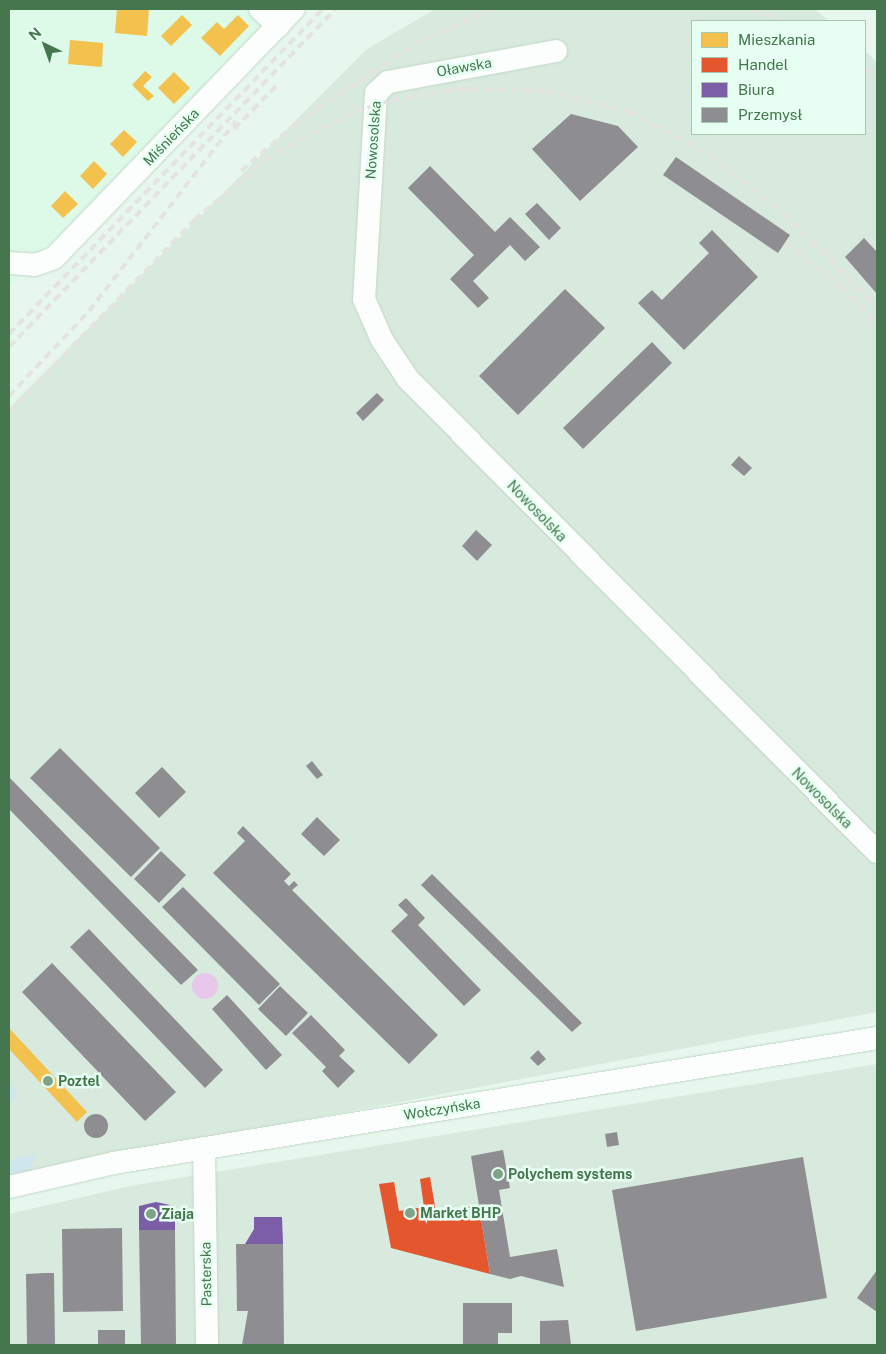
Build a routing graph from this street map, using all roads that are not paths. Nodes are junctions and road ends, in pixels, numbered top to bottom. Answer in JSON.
{"nodes":[{"id":1,"x":260,"y":9,"type":"edge"},
{"id":2,"x":294,"y":9,"type":"edge"},
{"id":3,"x":278,"y":26,"type":"junction"},
{"id":4,"x":556,"y":51,"type":"dead end"},
{"id":5,"x":376,"y":93,"type":"joint"},
{"id":6,"x":9,"y":263,"type":"edge"},
{"id":7,"x":877,"y":852,"type":"edge"},
{"id":8,"x":877,"y":1038,"type":"edge"},
{"id":9,"x":204,"y":1148,"type":"junction"},
{"id":10,"x":9,"y":1187,"type":"edge"},
{"id":11,"x":207,"y":1345,"type":"edge"}],
"edges":[{"from":1,"to":3,"type":"street"},
{"from":2,"to":3,"type":"street","name":"Miśnieńska"},
{"from":3,"to":6,"type":"street","name":"Miśnieńska"},
{"from":4,"to":5,"type":"street","name":"Oławska"},
{"from":5,"to":7,"type":"street","name":"Nowosolska"},
{"from":8,"to":9,"type":"street","name":"Wołczyńska"},
{"from":9,"to":10,"type":"street","name":"Wołczyńska"},
{"from":9,"to":11,"type":"street","name":"Pasterska"}]}
